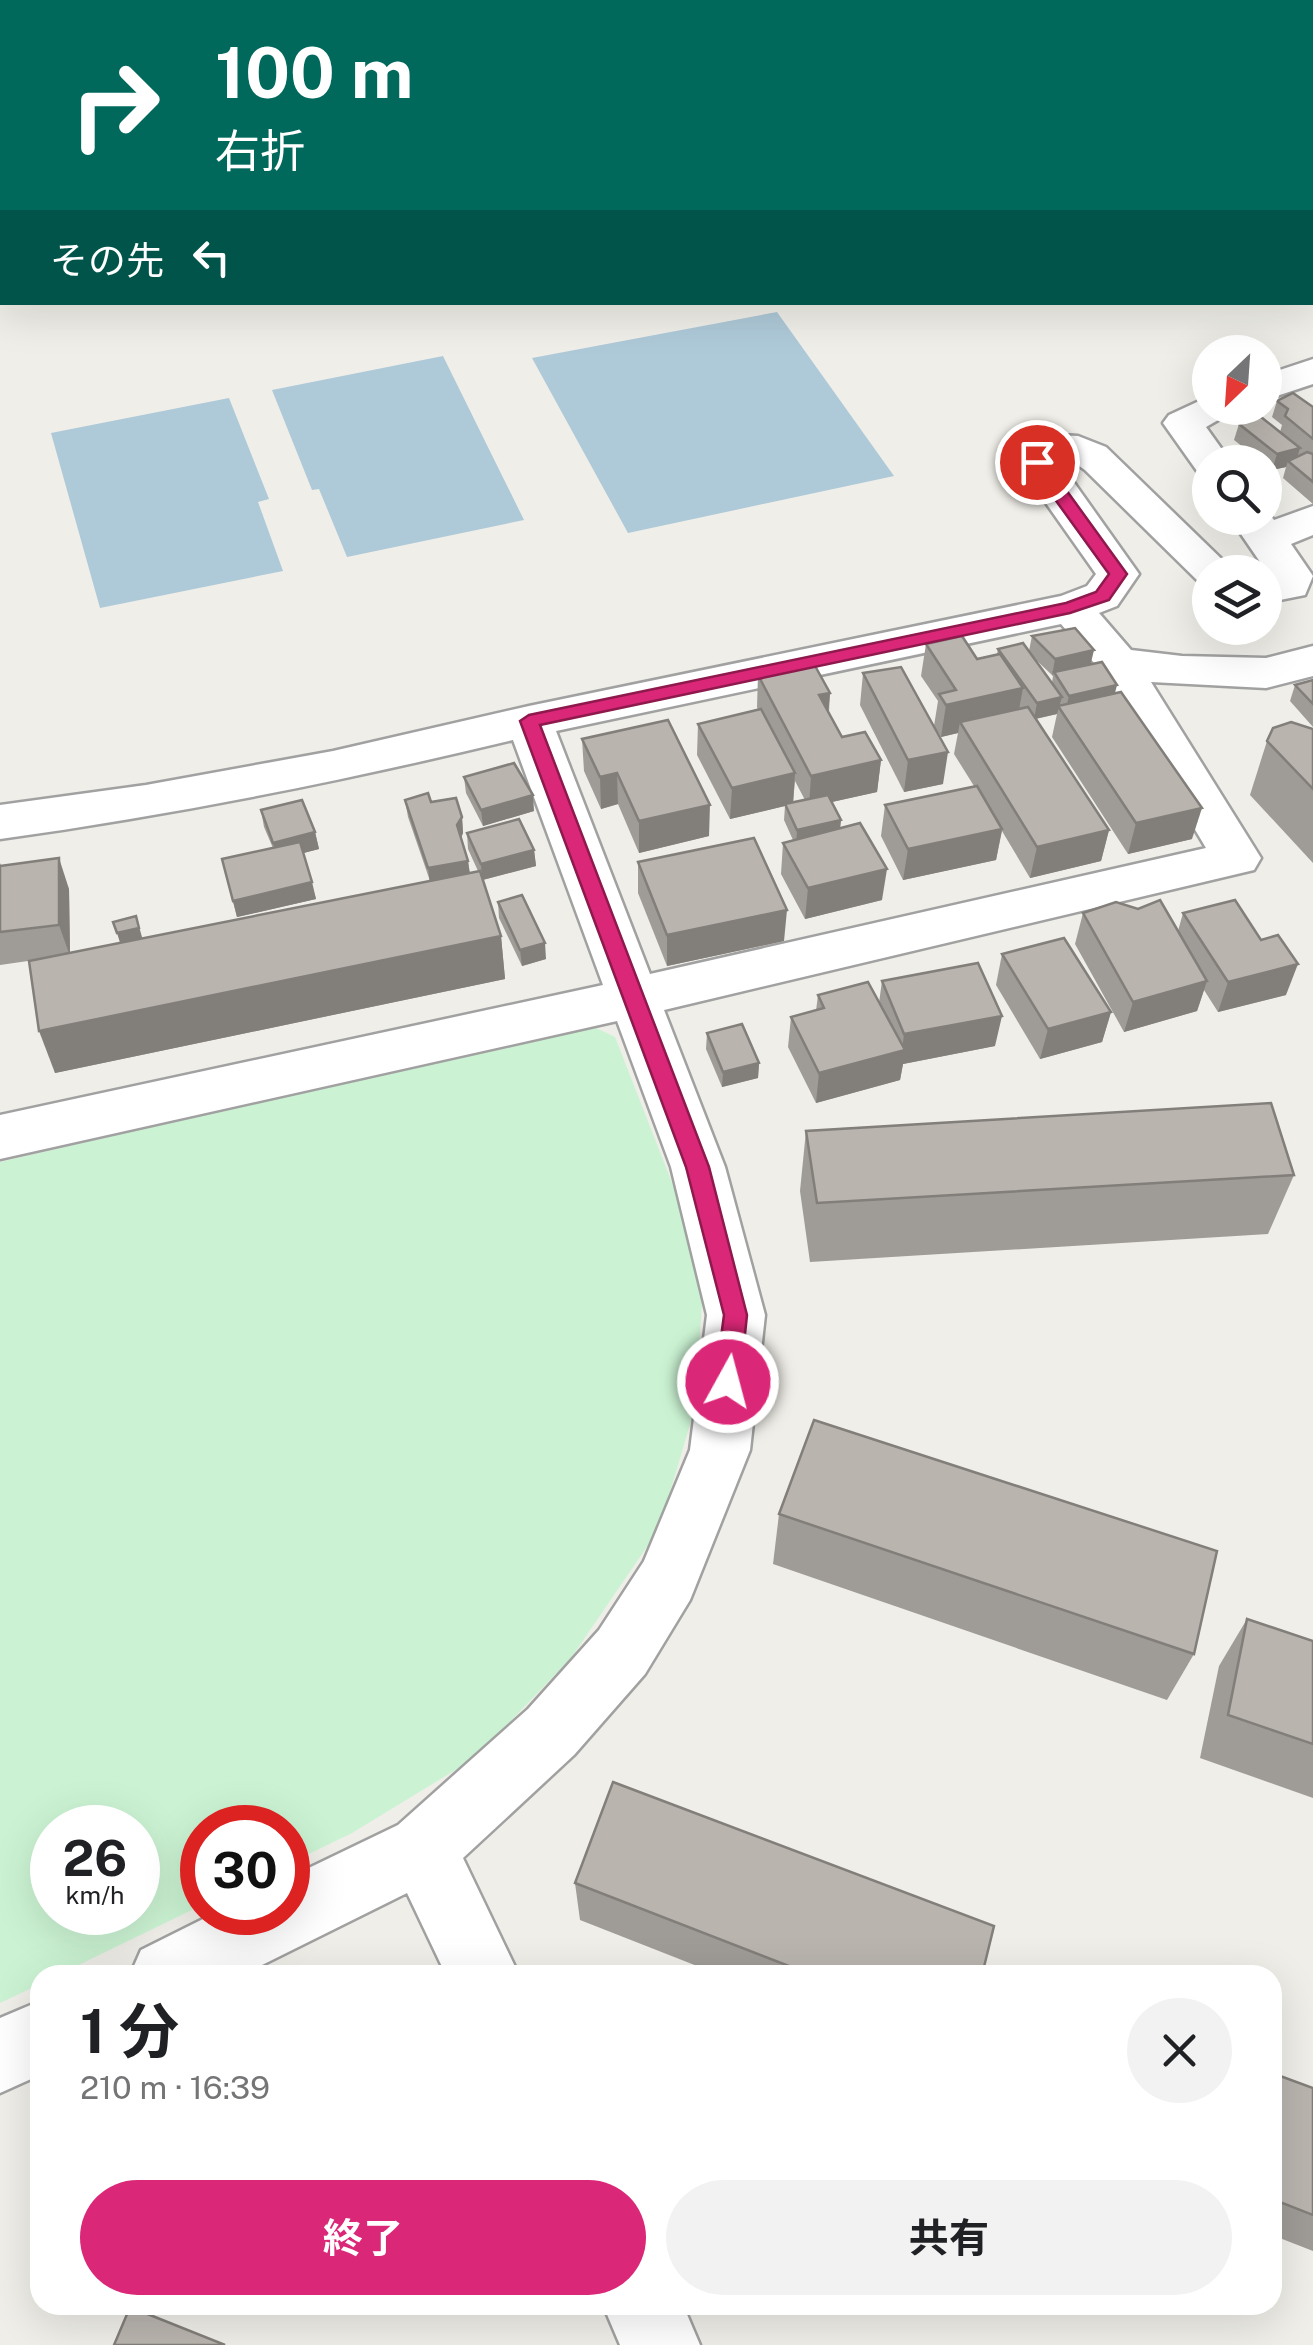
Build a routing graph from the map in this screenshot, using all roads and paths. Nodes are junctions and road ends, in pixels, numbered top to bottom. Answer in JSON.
{"nodes":[{"id":1,"x":1313,"y":371,"type":"edge"},
{"id":2,"x":1282,"y":382,"type":"edge"},
{"id":3,"x":1192,"y":419,"type":"edge"},
{"id":4,"x":1198,"y":445,"type":"edge"},
{"id":5,"x":1313,"y":519,"type":"edge"},
{"id":6,"x":1282,"y":524,"type":"edge"},
{"id":7,"x":1197,"y":555,"type":"edge"},
{"id":8,"x":1282,"y":562,"type":"edge"},
{"id":9,"x":1282,"y":587,"type":"edge"},
{"id":10,"x":1070,"y":608,"type":"junction"},
{"id":11,"x":1313,"y":661,"type":"edge"},
{"id":12,"x":1118,"y":663,"type":"junction"},
{"id":13,"x":529,"y":721,"type":"junction"},
{"id":14,"x":0,"y":822,"type":"edge"},
{"id":15,"x":632,"y":998,"type":"junction"},
{"id":16,"x":0,"y":1136,"type":"edge"},
{"id":17,"x":422,"y":1849,"type":"junction"},
{"id":18,"x":186,"y":1965,"type":"edge"},
{"id":19,"x":478,"y":1965,"type":"edge"},
{"id":20,"x":30,"y":2041,"type":"edge"},
{"id":21,"x":0,"y":2056,"type":"edge"},
{"id":22,"x":647,"y":2315,"type":"edge"},
{"id":23,"x":661,"y":2345,"type":"edge"}],
"edges":[{"from":1,"to":2,"type":"street"},
{"from":3,"to":4,"type":"street"},
{"from":5,"to":6,"type":"street"},
{"from":7,"to":10,"type":"street"},
{"from":8,"to":9,"type":"street"},
{"from":10,"to":12,"type":"street"},
{"from":10,"to":13,"type":"street"},
{"from":11,"to":12,"type":"street"},
{"from":12,"to":15,"type":"street"},
{"from":13,"to":14,"type":"street"},
{"from":13,"to":15,"type":"street"},
{"from":15,"to":16,"type":"street"},
{"from":15,"to":17,"type":"street"},
{"from":17,"to":18,"type":"street"},
{"from":17,"to":19,"type":"street"},
{"from":20,"to":21,"type":"street"},
{"from":22,"to":23,"type":"street"}]}
